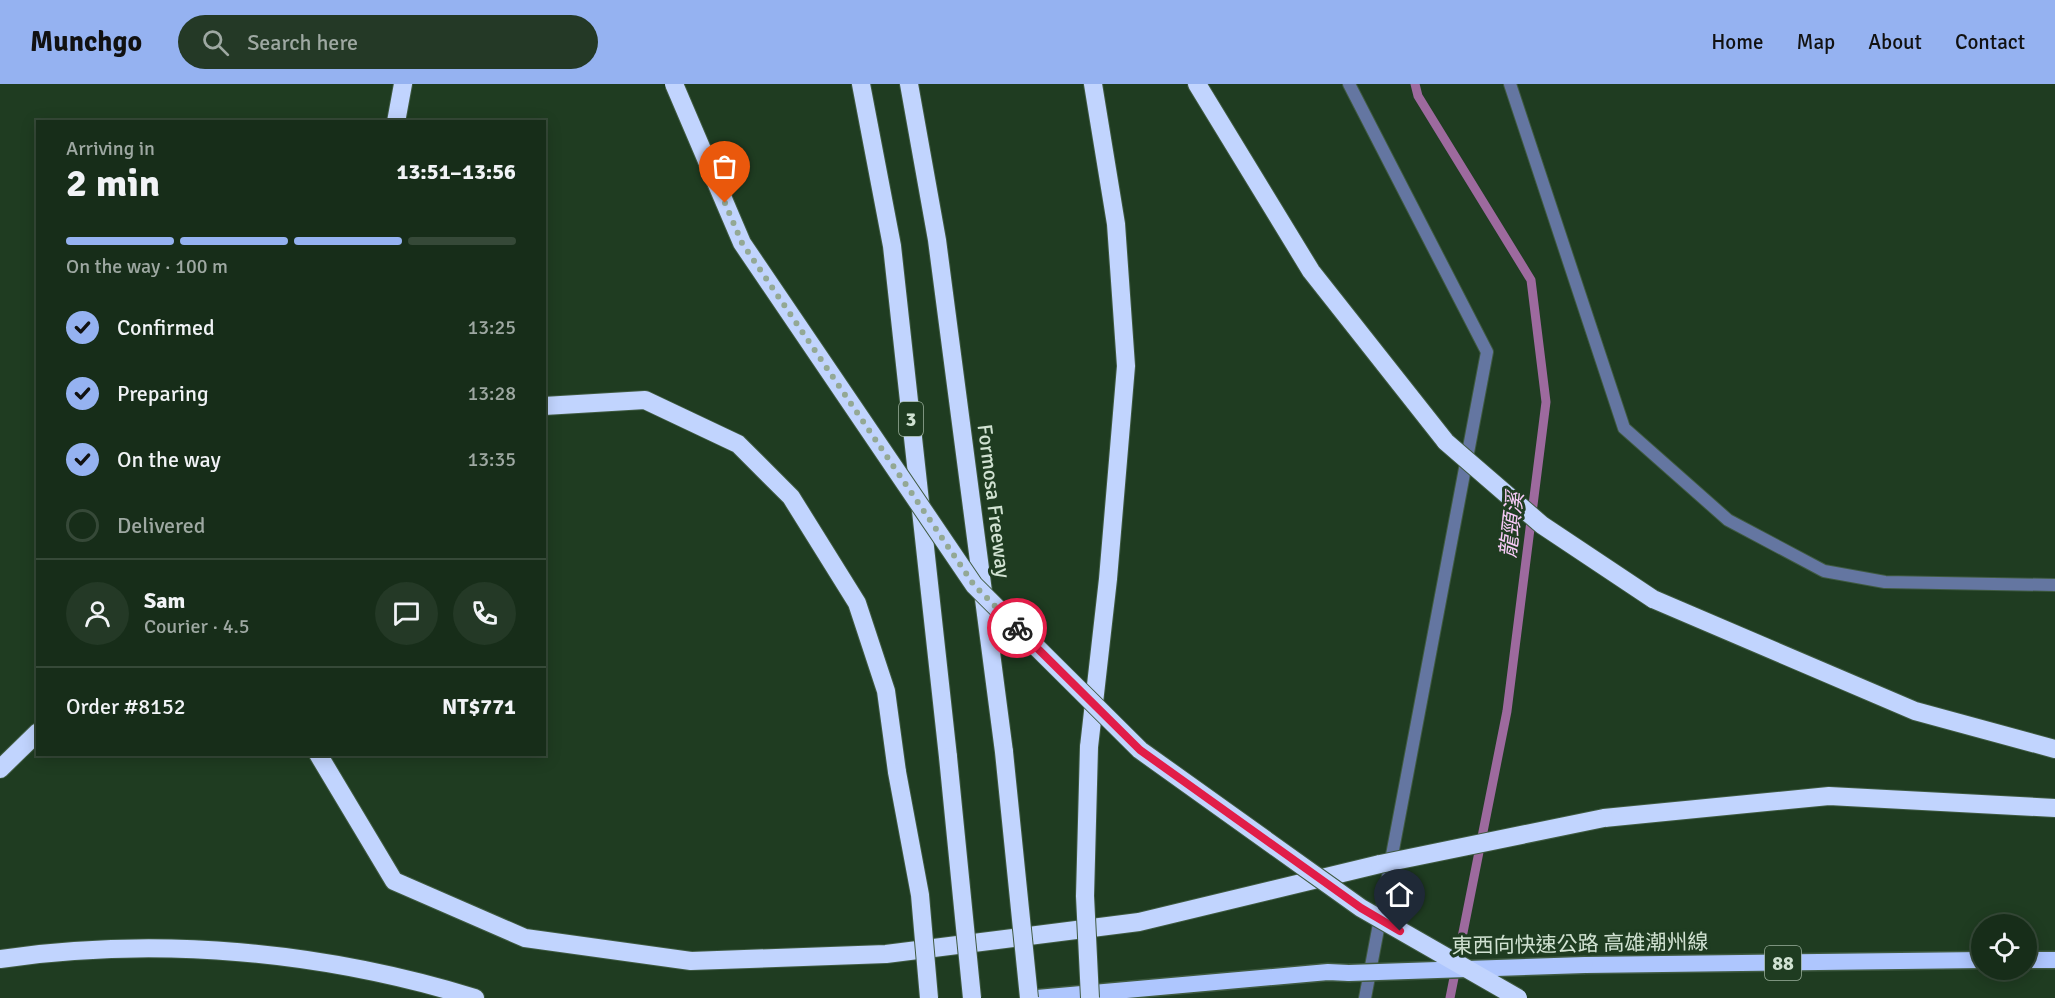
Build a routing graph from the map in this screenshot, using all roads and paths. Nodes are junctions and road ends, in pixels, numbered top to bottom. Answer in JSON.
{"nodes":[{"id":1,"x":403,"y":84,"type":"edge"},
{"id":2,"x":674,"y":84,"type":"edge"},
{"id":3,"x":861,"y":84,"type":"edge"},
{"id":4,"x":909,"y":84,"type":"edge"},
{"id":5,"x":1093,"y":84,"type":"edge"},
{"id":6,"x":1197,"y":84,"type":"edge"},
{"id":7,"x":1349,"y":84,"type":"edge"},
{"id":8,"x":1510,"y":84,"type":"edge"},
{"id":9,"x":396,"y":120,"type":"edge"},
{"id":10,"x":546,"y":406,"type":"edge"},
{"id":11,"x":2055,"y":585,"type":"edge"},
{"id":12,"x":36,"y":734,"type":"edge"},
{"id":13,"x":2055,"y":748,"type":"edge"},
{"id":14,"x":319,"y":756,"type":"edge"},
{"id":15,"x":0,"y":769,"type":"edge"},
{"id":16,"x":2055,"y":808,"type":"edge"},
{"id":17,"x":0,"y":959,"type":"edge"},
{"id":18,"x":1971,"y":960,"type":"edge"},
{"id":19,"x":2037,"y":960,"type":"edge"},
{"id":20,"x":2055,"y":960,"type":"edge"},
{"id":21,"x":476,"y":998,"type":"edge"},
{"id":22,"x":929,"y":998,"type":"edge"},
{"id":23,"x":972,"y":998,"type":"edge"},
{"id":24,"x":1029,"y":998,"type":"edge"},
{"id":25,"x":1037,"y":998,"type":"edge"},
{"id":26,"x":1090,"y":998,"type":"edge"},
{"id":27,"x":1365,"y":998,"type":"edge"},
{"id":28,"x":1518,"y":998,"type":"edge"}],
"edges":[{"from":1,"to":9,"type":"highway"},
{"from":2,"to":28,"type":"highway","bridge":true},
{"from":3,"to":23,"type":"highway","number":"3","bridge":true},
{"from":4,"to":24,"type":"highway","name":"Formosa Freeway","bridge":true},
{"from":5,"to":26,"type":"highway","bridge":true},
{"from":6,"to":13,"type":"highway","bridge":true},
{"from":7,"to":27,"type":"lane"},
{"from":8,"to":11,"type":"lane"},
{"from":10,"to":22,"type":"highway","bridge":true},
{"from":12,"to":15,"type":"highway"},
{"from":14,"to":16,"type":"highway","bridge":true},
{"from":17,"to":21,"type":"highway"},
{"from":18,"to":25,"type":"highway","name":"東西向快速公路 高雄潮州線","number":"88","bridge":true},
{"from":19,"to":20,"type":"highway"}]}
